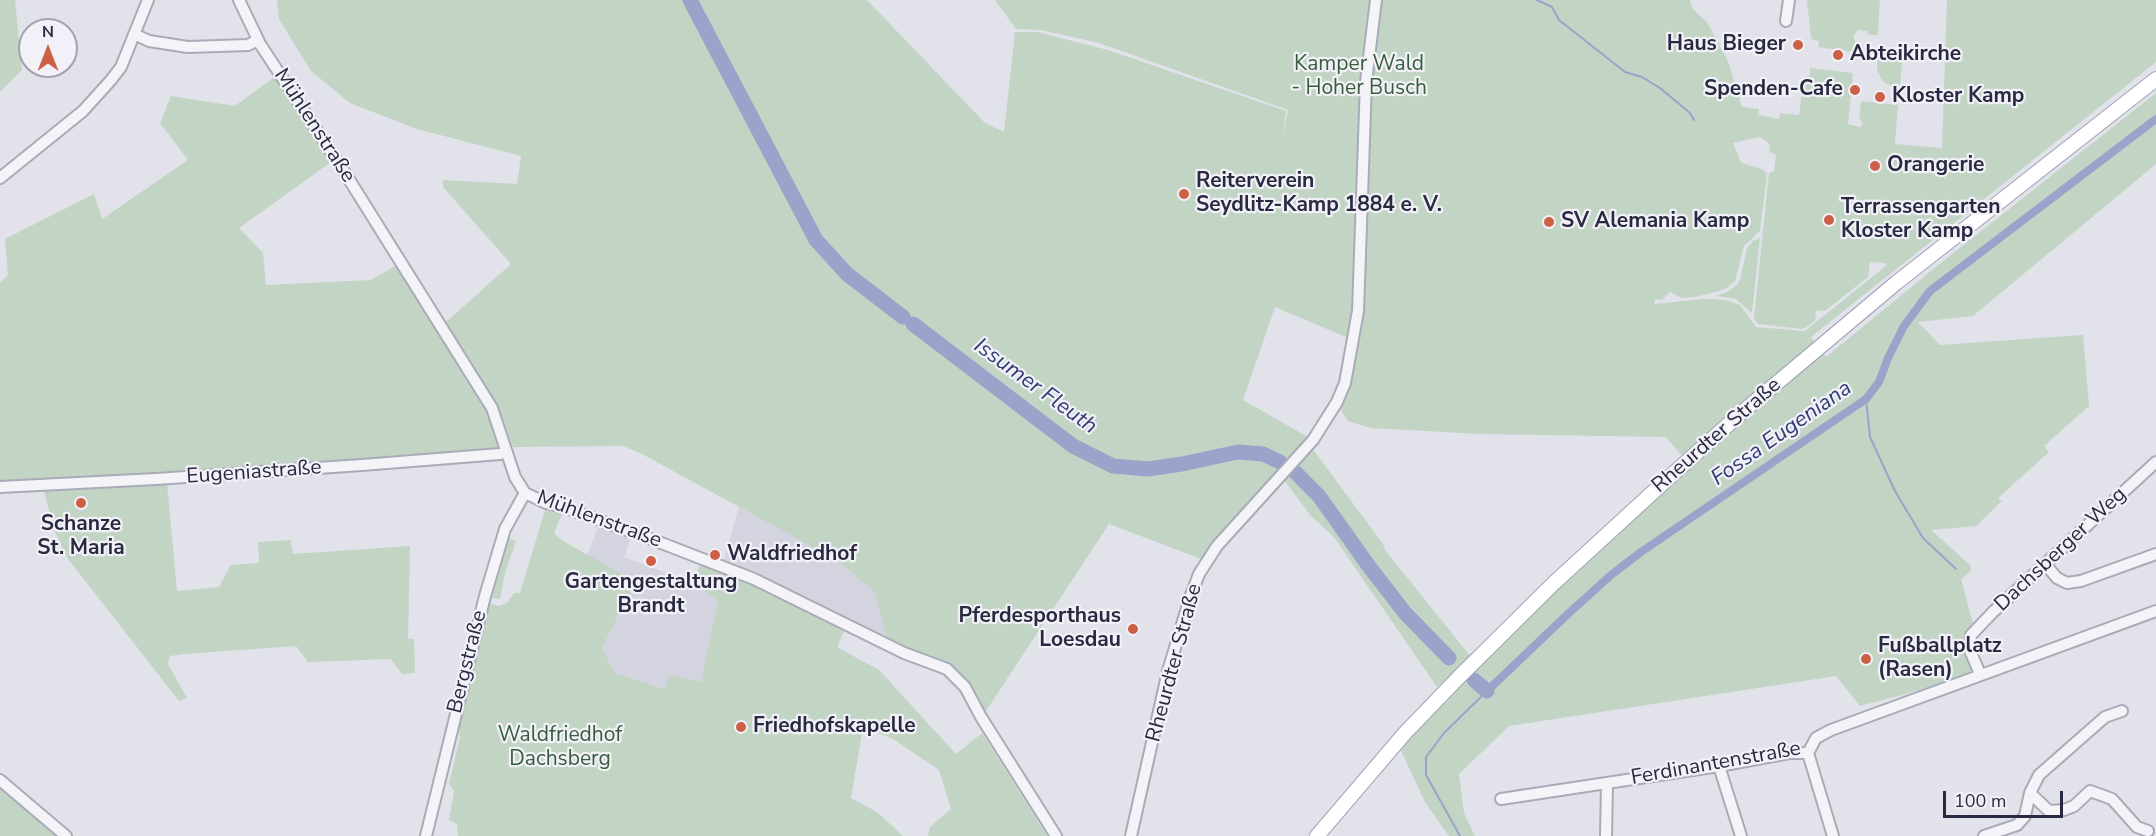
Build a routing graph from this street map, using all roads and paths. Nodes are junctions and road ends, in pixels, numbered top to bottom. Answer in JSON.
{"nodes":[{"id":1,"x":148,"y":0,"type":"edge"},
{"id":2,"x":239,"y":0,"type":"edge"},
{"id":3,"x":1376,"y":0,"type":"edge"},
{"id":4,"x":1789,"y":0,"type":"edge"},
{"id":5,"x":1786,"y":21,"type":"dead end"},
{"id":6,"x":134,"y":34,"type":"junction"},
{"id":7,"x":258,"y":40,"type":"junction"},
{"id":8,"x":2156,"y":79,"type":"edge"},
{"id":9,"x":0,"y":178,"type":"edge"},
{"id":10,"x":507,"y":452,"type":"junction"},
{"id":11,"x":2156,"y":462,"type":"edge"},
{"id":12,"x":0,"y":487,"type":"edge"},
{"id":13,"x":525,"y":493,"type":"junction"},
{"id":14,"x":2156,"y":554,"type":"edge"},
{"id":15,"x":2045,"y":564,"type":"junction"},
{"id":16,"x":2156,"y":611,"type":"edge"},
{"id":17,"x":1980,"y":674,"type":"junction"},
{"id":18,"x":2122,"y":711,"type":"dead end"},
{"id":19,"x":1808,"y":753,"type":"junction"},
{"id":20,"x":1719,"y":766,"type":"junction"},
{"id":21,"x":0,"y":780,"type":"edge"},
{"id":22,"x":1606,"y":784,"type":"junction"},
{"id":23,"x":2030,"y":793,"type":"junction"},
{"id":24,"x":1502,"y":799,"type":"dead end"},
{"id":25,"x":2148,"y":831,"type":"dead end"},
{"id":26,"x":66,"y":836,"type":"edge"},
{"id":27,"x":426,"y":836,"type":"edge"},
{"id":28,"x":1056,"y":836,"type":"edge"},
{"id":29,"x":1131,"y":836,"type":"edge"},
{"id":30,"x":1317,"y":836,"type":"edge"},
{"id":31,"x":1606,"y":836,"type":"edge"},
{"id":32,"x":1741,"y":836,"type":"edge"},
{"id":33,"x":1833,"y":836,"type":"edge"},
{"id":34,"x":1984,"y":836,"type":"edge"}],
"edges":[{"from":1,"to":6,"type":"street"},
{"from":2,"to":7,"type":"street","name":"Mühlenstraße"},
{"from":3,"to":29,"type":"street","name":"Rheurdter Straße"},
{"from":4,"to":5,"type":"street"},
{"from":6,"to":7,"type":"street"},
{"from":6,"to":9,"type":"street"},
{"from":7,"to":10,"type":"street","name":"Mühlenstraße"},
{"from":8,"to":30,"type":"main road","name":"Rheurdter Straße"},
{"from":10,"to":12,"type":"street","name":"Eugeniastraße"},
{"from":10,"to":13,"type":"street","name":"Mühlenstraße"},
{"from":11,"to":15,"type":"street","name":"Dachsberger Weg"},
{"from":13,"to":27,"type":"street","name":"Bergstraße"},
{"from":13,"to":28,"type":"street","name":"Mühlenstraße"},
{"from":14,"to":15,"type":"street"},
{"from":15,"to":17,"type":"street","name":"Dachsberger Weg"},
{"from":16,"to":17,"type":"street","name":"Ferdinantenstraße"},
{"from":17,"to":19,"type":"street","name":"Ferdinantenstraße"},
{"from":18,"to":23,"type":"street"},
{"from":19,"to":20,"type":"street","name":"Ferdinantenstraße"},
{"from":19,"to":33,"type":"street"},
{"from":20,"to":22,"type":"street","name":"Ferdinantenstraße"},
{"from":20,"to":32,"type":"street"},
{"from":21,"to":26,"type":"street"},
{"from":22,"to":24,"type":"street","name":"Ferdinantenstraße"},
{"from":22,"to":31,"type":"street"},
{"from":23,"to":25,"type":"street"},
{"from":23,"to":34,"type":"street"}]}
